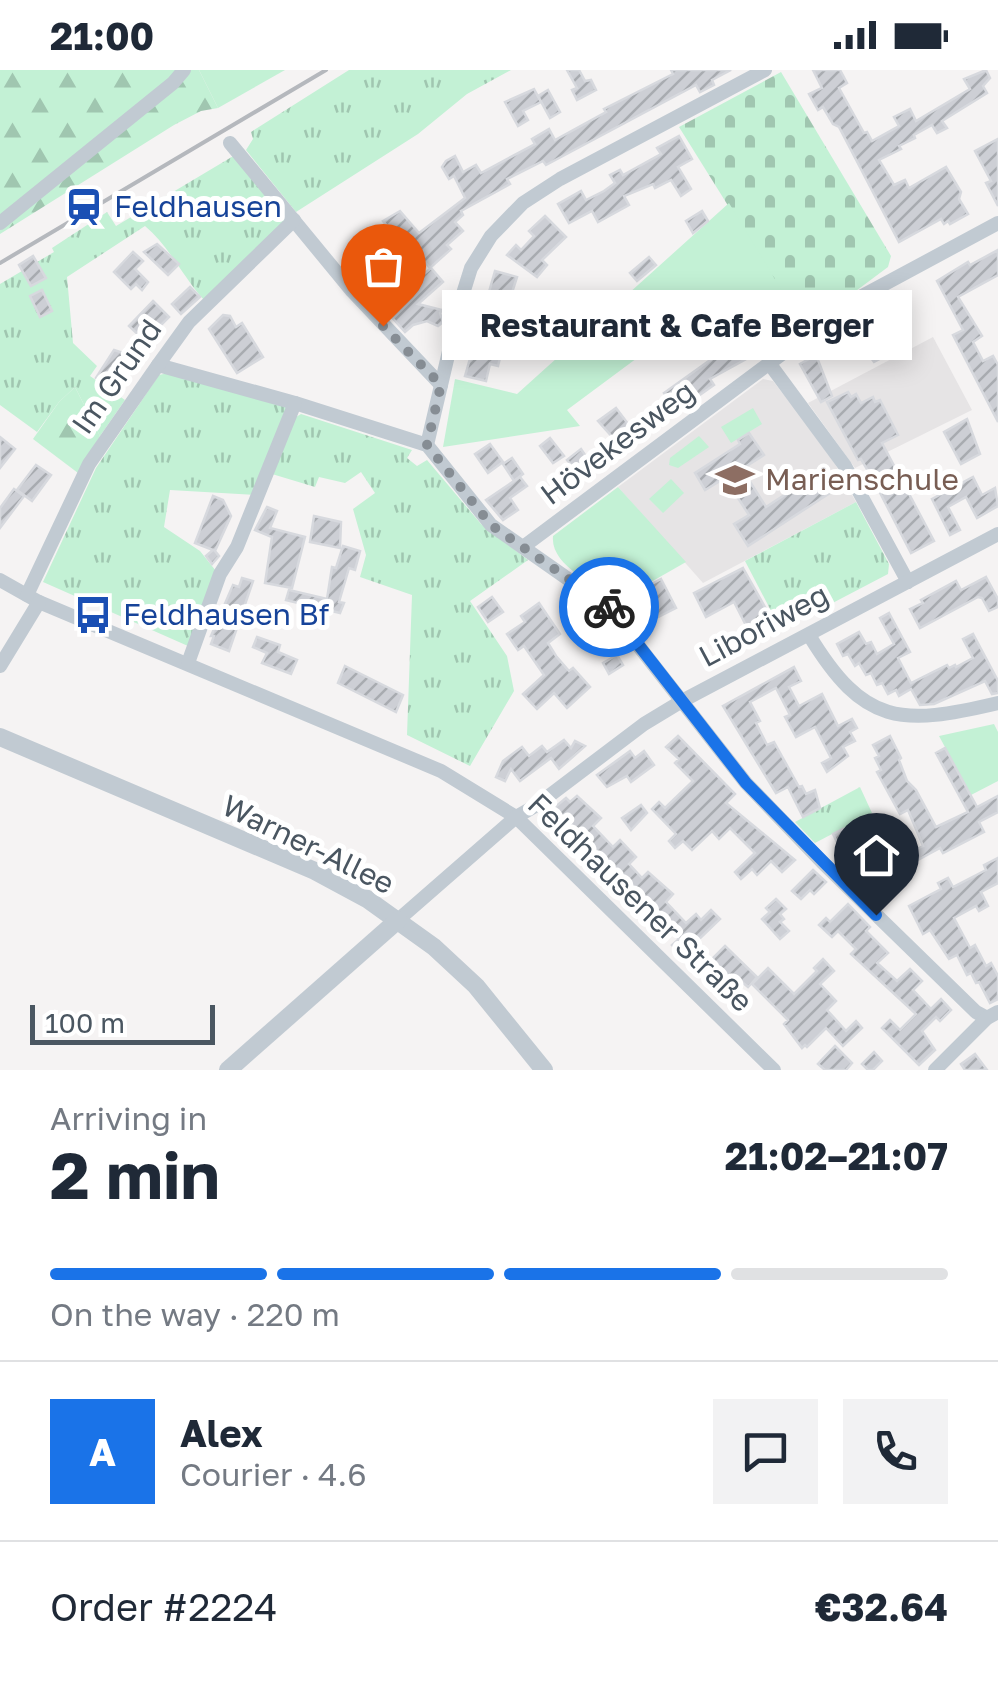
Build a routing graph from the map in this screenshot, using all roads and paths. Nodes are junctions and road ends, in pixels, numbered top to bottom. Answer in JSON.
{"nodes":[{"id":1,"x":184,"y":70,"type":"edge"},
{"id":2,"x":765,"y":70,"type":"edge"},
{"id":3,"x":230,"y":142,"type":"dead end"},
{"id":4,"x":294,"y":220,"type":"junction"},
{"id":5,"x":0,"y":222,"type":"edge"},
{"id":6,"x":998,"y":222,"type":"edge"},
{"id":7,"x":770,"y":364,"type":"junction"},
{"id":8,"x":158,"y":365,"type":"junction"},
{"id":9,"x":441,"y":385,"type":"junction"},
{"id":10,"x":295,"y":403,"type":"junction"},
{"id":11,"x":427,"y":445,"type":"junction"},
{"id":12,"x":998,"y":534,"type":"edge"},
{"id":13,"x":523,"y":547,"type":"junction"},
{"id":14,"x":0,"y":580,"type":"edge"},
{"id":15,"x":908,"y":582,"type":"junction"},
{"id":16,"x":33,"y":598,"type":"junction"},
{"id":17,"x":809,"y":635,"type":"junction"},
{"id":18,"x":188,"y":663,"type":"junction"},
{"id":19,"x":0,"y":666,"type":"edge"},
{"id":20,"x":682,"y":701,"type":"junction"},
{"id":21,"x":998,"y":703,"type":"edge"},
{"id":22,"x":0,"y":738,"type":"edge"},
{"id":23,"x":516,"y":817,"type":"junction"},
{"id":24,"x":398,"y":920,"type":"junction"},
{"id":25,"x":993,"y":1015,"type":"edge"},
{"id":26,"x":228,"y":1070,"type":"edge"},
{"id":27,"x":544,"y":1070,"type":"edge"},
{"id":28,"x":774,"y":1070,"type":"edge"},
{"id":29,"x":935,"y":1070,"type":"edge"}],
"edges":[{"from":1,"to":5,"type":"street"},
{"from":2,"to":9,"type":"street"},
{"from":3,"to":4,"type":"street"},
{"from":4,"to":8,"type":"street","name":"Im Grund"},
{"from":4,"to":9,"type":"street"},
{"from":6,"to":7,"type":"street","name":"Hövekesweg"},
{"from":7,"to":13,"type":"street","name":"Hövekesweg"},
{"from":7,"to":15,"type":"street"},
{"from":8,"to":10,"type":"street"},
{"from":8,"to":16,"type":"street","name":"Im Grund"},
{"from":9,"to":11,"type":"street"},
{"from":10,"to":11,"type":"street"},
{"from":10,"to":18,"type":"street"},
{"from":11,"to":13,"type":"street"},
{"from":12,"to":15,"type":"street","name":"Liboriweg"},
{"from":13,"to":20,"type":"street"},
{"from":14,"to":16,"type":"street","name":"Feldhausener Straße"},
{"from":15,"to":17,"type":"street","name":"Liboriweg"},
{"from":16,"to":18,"type":"street","name":"Feldhausener Straße"},
{"from":16,"to":19,"type":"street","name":"Im Grund"},
{"from":17,"to":20,"type":"street","name":"Liboriweg"},
{"from":17,"to":21,"type":"street"},
{"from":18,"to":23,"type":"street","name":"Feldhausener Straße"},
{"from":20,"to":23,"type":"street","name":"Liboriweg"},
{"from":20,"to":25,"type":"street"},
{"from":22,"to":24,"type":"street","name":"Warner-Allee"},
{"from":23,"to":24,"type":"street","name":"Liboriweg"},
{"from":23,"to":28,"type":"street","name":"Feldhausener Straße"},
{"from":24,"to":26,"type":"street"},
{"from":24,"to":27,"type":"street","name":"Warner-Allee"},
{"from":25,"to":29,"type":"street"}]}
